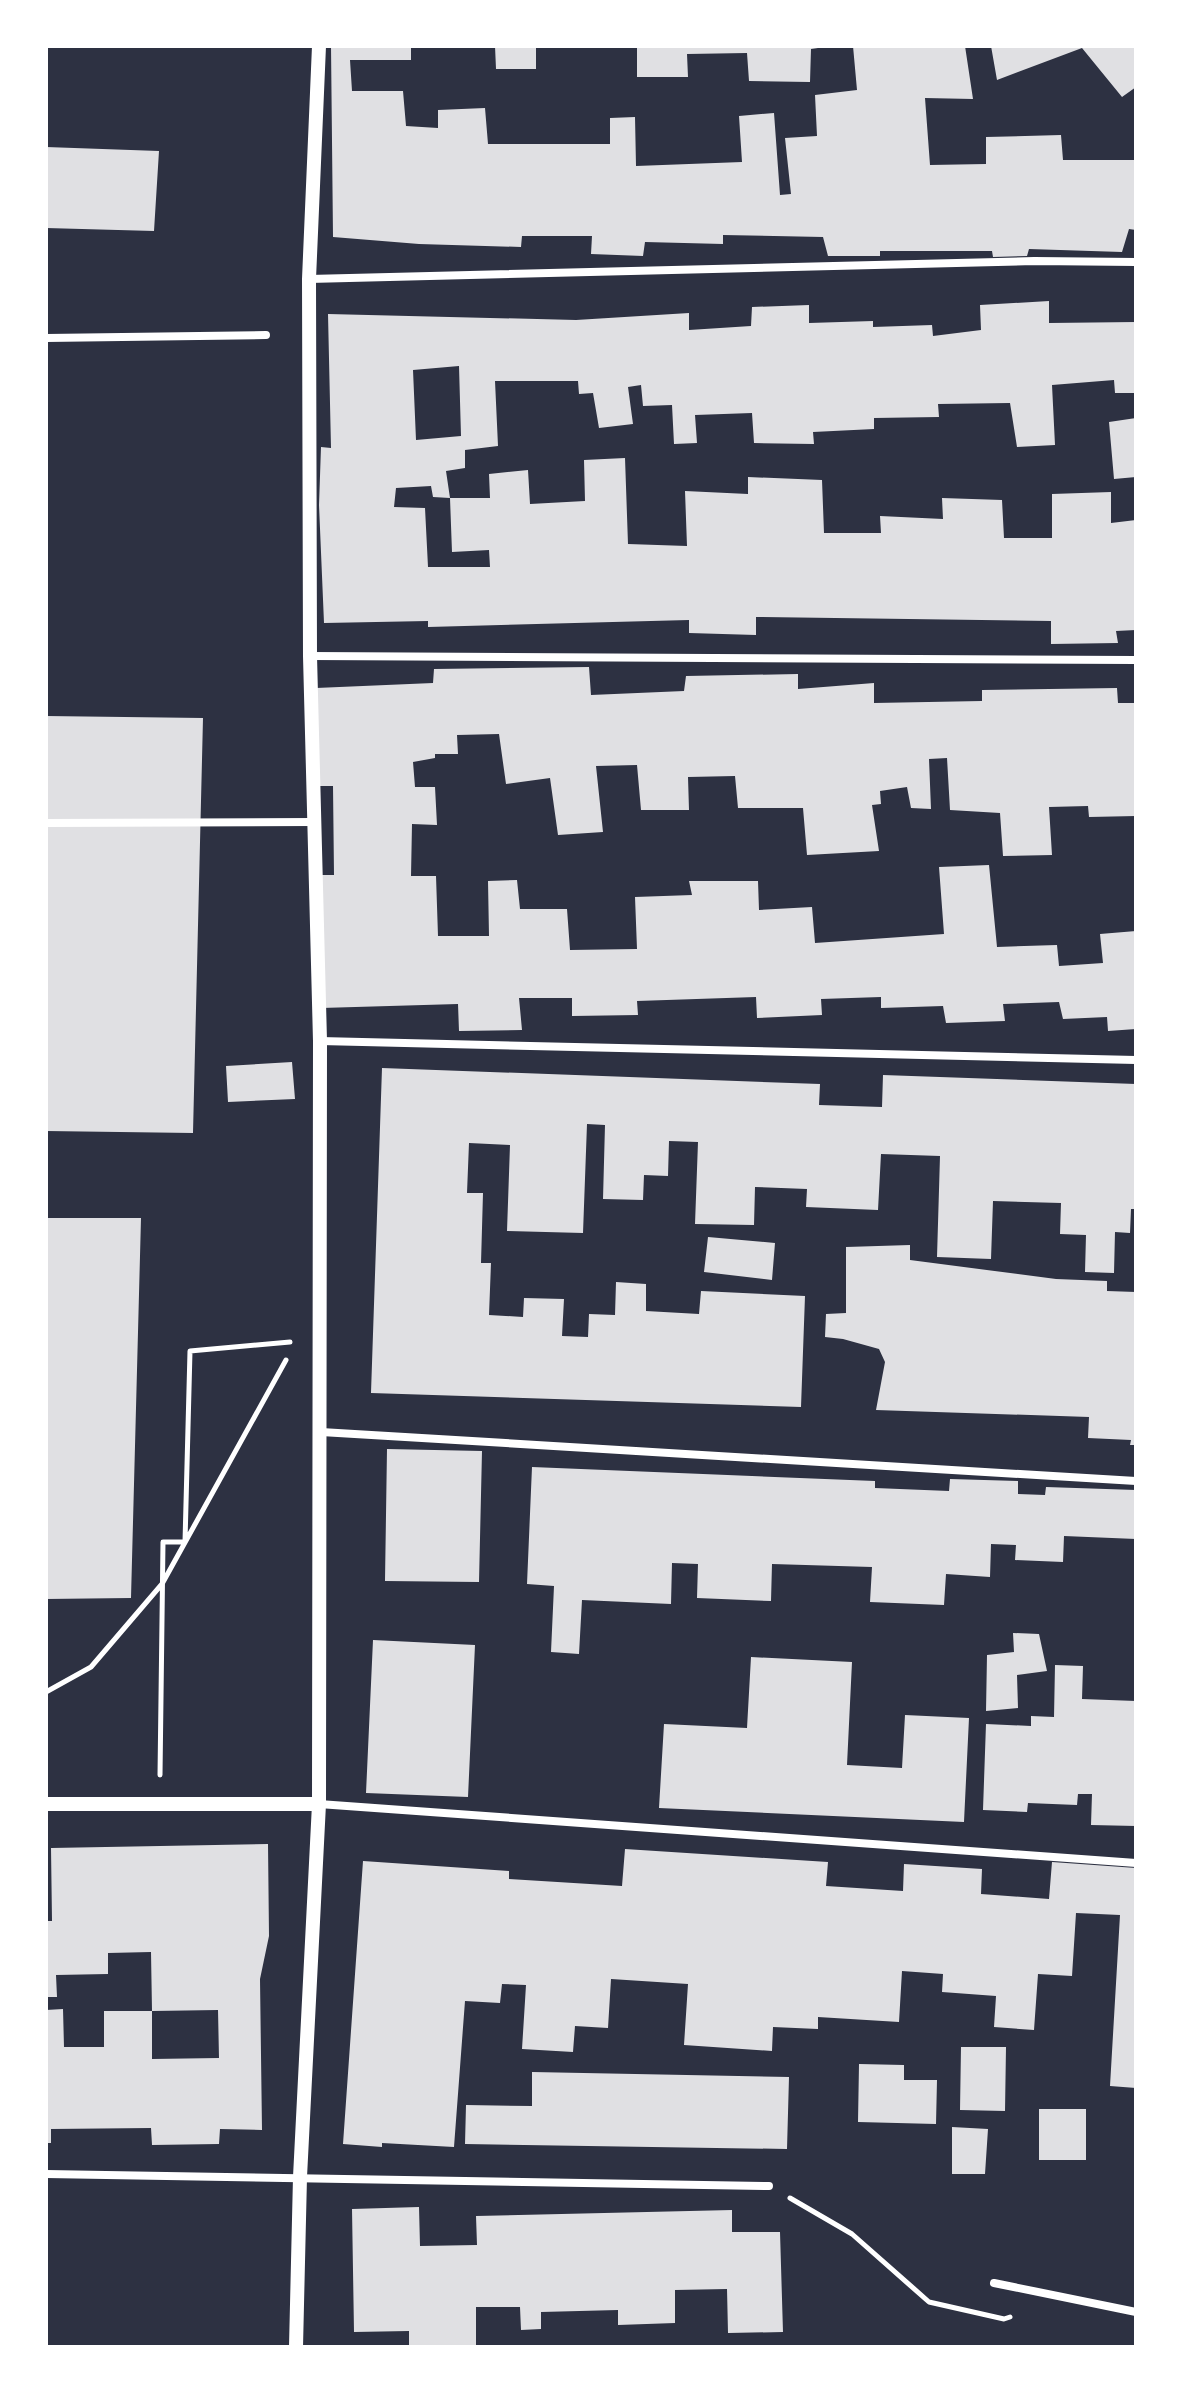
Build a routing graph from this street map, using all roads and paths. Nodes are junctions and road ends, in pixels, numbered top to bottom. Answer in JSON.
{"nodes":[{"id":1,"x":319,"y":46,"type":"edge"},
{"id":2,"x":1136,"y":262,"type":"edge"},
{"id":3,"x":309,"y":279,"type":"junction"},
{"id":4,"x":266,"y":335,"type":"dead end"},
{"id":5,"x":46,"y":338,"type":"edge"},
{"id":6,"x":310,"y":656,"type":"junction"},
{"id":7,"x":1136,"y":660,"type":"edge"},
{"id":8,"x":314,"y":822,"type":"junction"},
{"id":9,"x":46,"y":823,"type":"edge"},
{"id":10,"x":320,"y":1041,"type":"junction"},
{"id":11,"x":1136,"y":1060,"type":"edge"},
{"id":12,"x":321,"y":1432,"type":"junction"},
{"id":13,"x":1136,"y":1481,"type":"edge"},
{"id":14,"x":185,"y":1542,"type":"junction"},
{"id":15,"x":162,"y":1584,"type":"junction"},
{"id":16,"x":46,"y":1692,"type":"edge"},
{"id":17,"x":46,"y":1804,"type":"edge"},
{"id":18,"x":160,"y":1804,"type":"junction"},
{"id":19,"x":319,"y":1804,"type":"junction"},
{"id":20,"x":1136,"y":1863,"type":"edge"},
{"id":21,"x":46,"y":2174,"type":"edge"},
{"id":22,"x":300,"y":2177,"type":"junction"},
{"id":23,"x":769,"y":2186,"type":"joint"},
{"id":24,"x":994,"y":2283,"type":"dead end"},
{"id":25,"x":1067,"y":2298,"type":"junction"},
{"id":26,"x":1136,"y":2312,"type":"edge"},
{"id":27,"x":296,"y":2347,"type":"edge"}],
"edges":[{"from":1,"to":3,"type":"street"},
{"from":2,"to":3,"type":"street"},
{"from":3,"to":6,"type":"street"},
{"from":4,"to":5,"type":"street"},
{"from":6,"to":7,"type":"street"},
{"from":6,"to":8,"type":"street"},
{"from":8,"to":9,"type":"street"},
{"from":8,"to":10,"type":"street"},
{"from":10,"to":11,"type":"street"},
{"from":10,"to":12,"type":"street"},
{"from":12,"to":13,"type":"street"},
{"from":12,"to":19,"type":"street"},
{"from":14,"to":14,"type":"path"},
{"from":14,"to":15,"type":"path"},
{"from":14,"to":15,"type":"path"},
{"from":15,"to":16,"type":"path"},
{"from":15,"to":18,"type":"path"},
{"from":17,"to":18,"type":"street"},
{"from":18,"to":19,"type":"street"},
{"from":19,"to":20,"type":"street"},
{"from":19,"to":22,"type":"street"},
{"from":21,"to":22,"type":"street"},
{"from":22,"to":23,"type":"street"},
{"from":22,"to":27,"type":"street"},
{"from":23,"to":25,"type":"path"},
{"from":24,"to":25,"type":"street"},
{"from":25,"to":26,"type":"street"}]}
